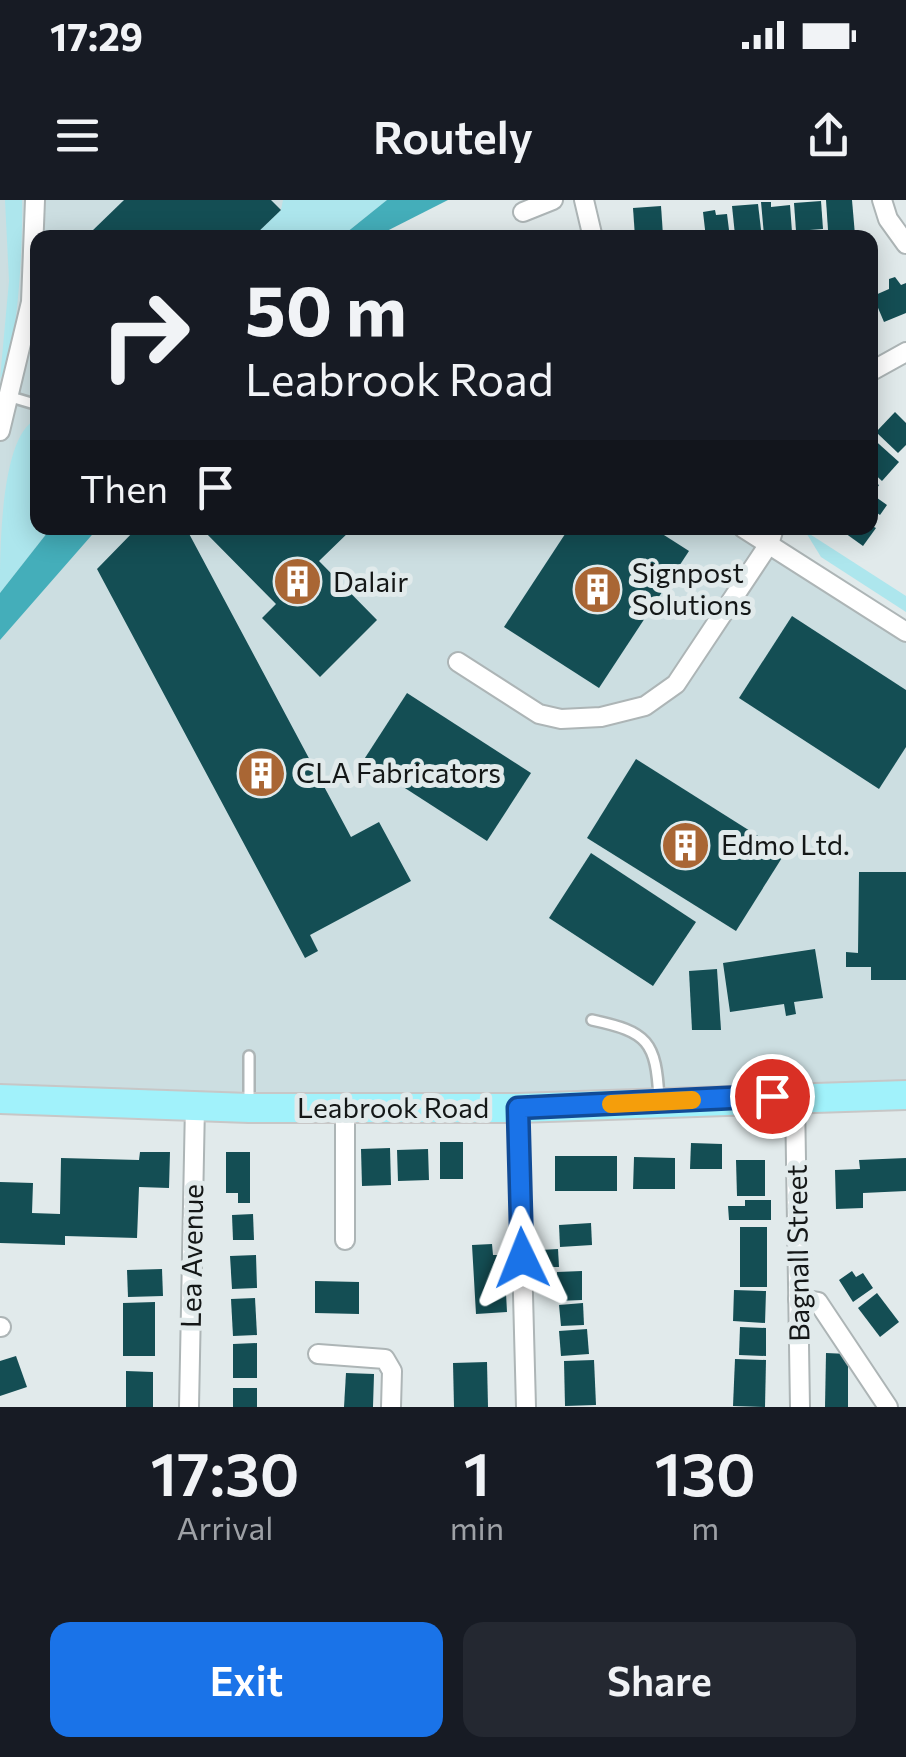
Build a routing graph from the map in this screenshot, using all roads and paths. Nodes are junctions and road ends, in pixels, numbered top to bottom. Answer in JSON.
{"nodes":[{"id":1,"x":35,"y":200,"type":"edge"},
{"id":2,"x":553,"y":200,"type":"edge"},
{"id":3,"x":584,"y":200,"type":"edge"},
{"id":4,"x":882,"y":200,"type":"edge"},
{"id":5,"x":523,"y":212,"type":"dead end"},
{"id":6,"x":35,"y":230,"type":"edge"},
{"id":7,"x":591,"y":230,"type":"edge"},
{"id":8,"x":906,"y":244,"type":"edge"},
{"id":9,"x":30,"y":319,"type":"edge"},
{"id":10,"x":906,"y":352,"type":"edge"},
{"id":11,"x":878,"y":368,"type":"edge"},
{"id":12,"x":12,"y":397,"type":"junction"},
{"id":13,"x":30,"y":403,"type":"edge"},
{"id":14,"x":0,"y":432,"type":"edge"},
{"id":15,"x":772,"y":536,"type":"edge"},
{"id":16,"x":906,"y":632,"type":"edge"},
{"id":17,"x":458,"y":662,"type":"dead end"},
{"id":18,"x":592,"y":1020,"type":"dead end"},
{"id":19,"x":250,"y":1056,"type":"dead end"},
{"id":20,"x":906,"y":1095,"type":"edge"},
{"id":21,"x":795,"y":1098,"type":"junction"},
{"id":22,"x":0,"y":1100,"type":"edge"},
{"id":23,"x":659,"y":1102,"type":"junction"},
{"id":24,"x":195,"y":1105,"type":"junction"},
{"id":25,"x":248,"y":1108,"type":"junction"},
{"id":26,"x":345,"y":1108,"type":"junction"},
{"id":27,"x":518,"y":1108,"type":"junction"},
{"id":28,"x":344,"y":1240,"type":"dead end"},
{"id":29,"x":798,"y":1299,"type":"junction"},
{"id":30,"x":318,"y":1354,"type":"dead end"},
{"id":31,"x":190,"y":1407,"type":"edge"},
{"id":32,"x":391,"y":1407,"type":"edge"},
{"id":33,"x":526,"y":1407,"type":"edge"},
{"id":34,"x":800,"y":1407,"type":"edge"},
{"id":35,"x":888,"y":1407,"type":"edge"}],
"edges":[{"from":1,"to":6,"type":"street"},
{"from":2,"to":5,"type":"street"},
{"from":3,"to":7,"type":"street"},
{"from":4,"to":8,"type":"street"},
{"from":9,"to":12,"type":"street"},
{"from":10,"to":11,"type":"street"},
{"from":12,"to":13,"type":"lane"},
{"from":12,"to":14,"type":"street"},
{"from":15,"to":16,"type":"street"},
{"from":15,"to":17,"type":"street"},
{"from":18,"to":23,"type":"lane"},
{"from":19,"to":25,"type":"lane"},
{"from":20,"to":21,"type":"main road","name":"Leabrook Road"},
{"from":21,"to":23,"type":"main road","name":"Leabrook Road"},
{"from":21,"to":29,"type":"street","name":"Bagnall Street"},
{"from":22,"to":24,"type":"main road","name":"Leabrook Road"},
{"from":23,"to":27,"type":"main road","name":"Leabrook Road"},
{"from":24,"to":25,"type":"main road","name":"Leabrook Road"},
{"from":24,"to":31,"type":"street","name":"Lea Avenue"},
{"from":25,"to":26,"type":"main road","name":"Leabrook Road"},
{"from":26,"to":27,"type":"main road","name":"Leabrook Road"},
{"from":26,"to":28,"type":"street"},
{"from":27,"to":33,"type":"street"},
{"from":29,"to":34,"type":"street","name":"Bagnall Street"},
{"from":29,"to":35,"type":"street"},
{"from":30,"to":32,"type":"street"}]}
